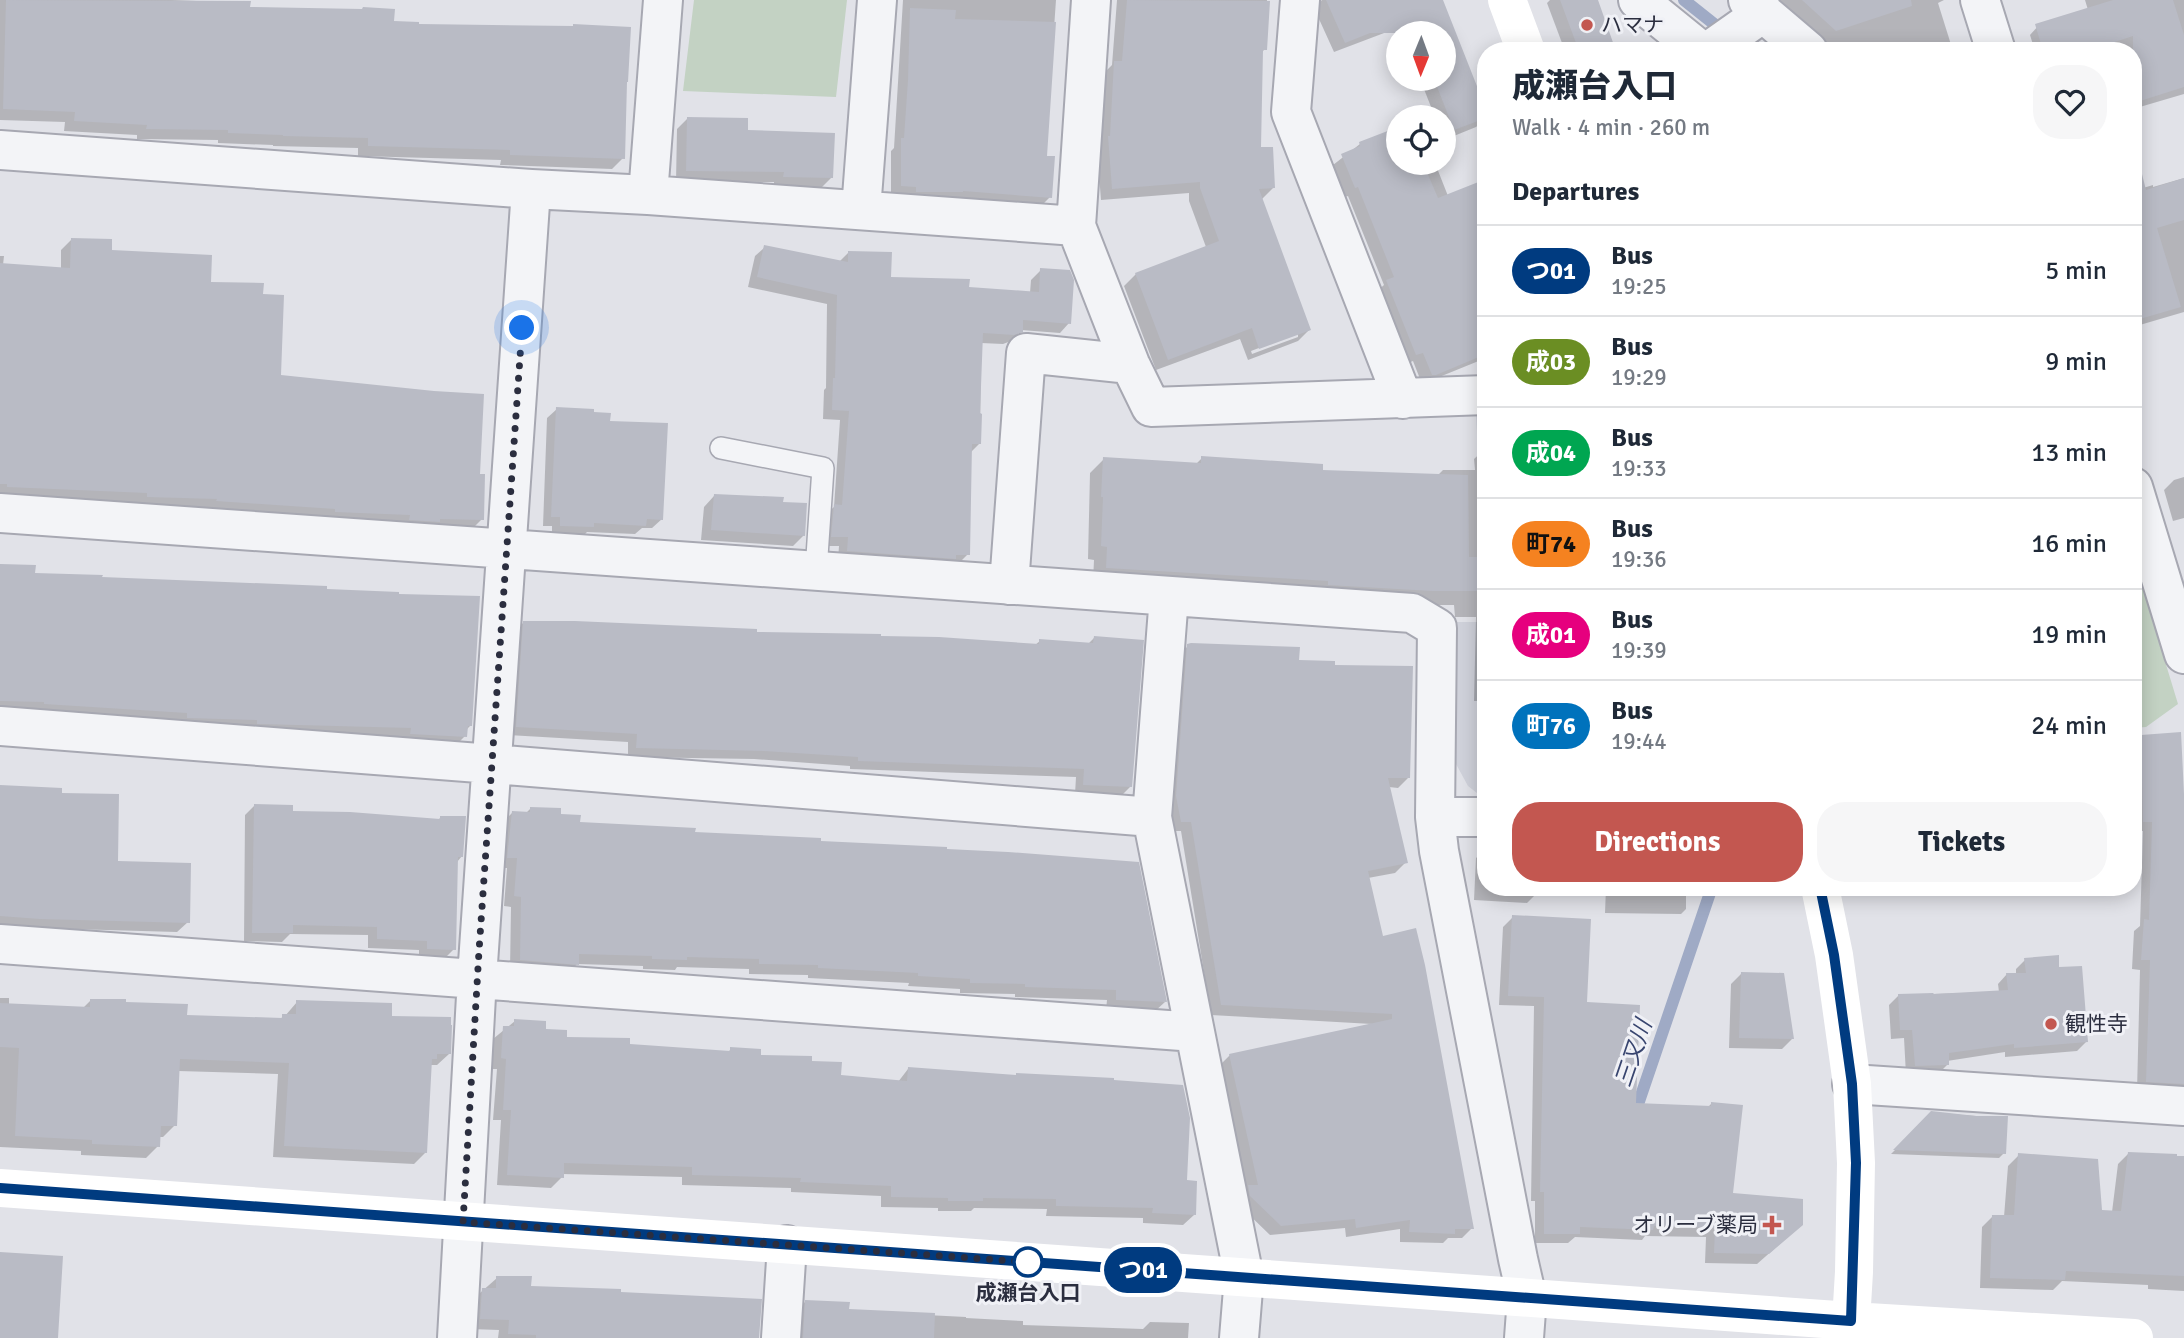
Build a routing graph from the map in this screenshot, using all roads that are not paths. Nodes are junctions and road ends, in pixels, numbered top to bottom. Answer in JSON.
{"nodes":[{"id":1,"x":663,"y":0,"type":"edge"},
{"id":2,"x":877,"y":0,"type":"edge"},
{"id":3,"x":1091,"y":0,"type":"edge"},
{"id":4,"x":1300,"y":0,"type":"edge"},
{"id":5,"x":1507,"y":0,"type":"edge"},
{"id":6,"x":1637,"y":0,"type":"edge"},
{"id":7,"x":1980,"y":0,"type":"edge"},
{"id":8,"x":1754,"y":10,"type":"edge"},
{"id":9,"x":1523,"y":42,"type":"edge"},
{"id":10,"x":1697,"y":42,"type":"edge"},
{"id":11,"x":1717,"y":42,"type":"edge"},
{"id":12,"x":1796,"y":42,"type":"edge"},
{"id":13,"x":1993,"y":42,"type":"edge"},
{"id":14,"x":0,"y":150,"type":"edge"},
{"id":15,"x":531,"y":189,"type":"junction"},
{"id":16,"x":648,"y":195,"type":"junction"},
{"id":17,"x":861,"y":210,"type":"junction"},
{"id":18,"x":1076,"y":226,"type":"junction"},
{"id":19,"x":1130,"y":364,"type":"junction"},
{"id":20,"x":1477,"y":395,"type":"edge"},
{"id":21,"x":1403,"y":399,"type":"junction"},
{"id":22,"x":721,"y":447,"type":"dead end"},
{"id":23,"x":0,"y":513,"type":"edge"},
{"id":24,"x":2142,"y":516,"type":"edge"},
{"id":25,"x":507,"y":550,"type":"junction"},
{"id":26,"x":816,"y":571,"type":"junction"},
{"id":27,"x":1009,"y":585,"type":"junction"},
{"id":28,"x":1169,"y":596,"type":"junction"},
{"id":29,"x":2184,"y":654,"type":"edge"},
{"id":30,"x":0,"y":726,"type":"edge"},
{"id":31,"x":492,"y":764,"type":"junction"},
{"id":32,"x":1152,"y":817,"type":"junction"},
{"id":33,"x":1435,"y":817,"type":"junction"},
{"id":34,"x":1477,"y":817,"type":"edge"},
{"id":35,"x":1822,"y":896,"type":"edge"},
{"id":36,"x":0,"y":944,"type":"edge"},
{"id":37,"x":477,"y":978,"type":"junction"},
{"id":38,"x":1195,"y":1032,"type":"junction"},
{"id":39,"x":1852,"y":1084,"type":"junction"},
{"id":40,"x":2184,"y":1106,"type":"edge"},
{"id":41,"x":0,"y":1188,"type":"edge"},
{"id":42,"x":463,"y":1222,"type":"junction"},
{"id":43,"x":788,"y":1245,"type":"junction"},
{"id":44,"x":1244,"y":1278,"type":"junction"},
{"id":45,"x":1527,"y":1298,"type":"junction"},
{"id":46,"x":1850,"y":1329,"type":"edge"},
{"id":47,"x":457,"y":1338,"type":"edge"},
{"id":48,"x":781,"y":1338,"type":"edge"},
{"id":49,"x":1239,"y":1338,"type":"edge"},
{"id":50,"x":1524,"y":1338,"type":"edge"},
{"id":51,"x":2134,"y":1338,"type":"edge"}],
"edges":[{"from":1,"to":16,"type":"street"},
{"from":2,"to":17,"type":"street"},
{"from":3,"to":18,"type":"street"},
{"from":4,"to":21,"type":"street"},
{"from":5,"to":9,"type":"street"},
{"from":6,"to":10,"type":"street"},
{"from":7,"to":13,"type":"street"},
{"from":8,"to":11,"type":"street"},
{"from":8,"to":12,"type":"street"},
{"from":14,"to":15,"type":"street"},
{"from":15,"to":16,"type":"street"},
{"from":15,"to":25,"type":"street"},
{"from":16,"to":17,"type":"street"},
{"from":17,"to":18,"type":"street"},
{"from":18,"to":19,"type":"street"},
{"from":19,"to":21,"type":"street"},
{"from":19,"to":27,"type":"street"},
{"from":20,"to":21,"type":"street"},
{"from":22,"to":26,"type":"lane"},
{"from":23,"to":25,"type":"street"},
{"from":24,"to":29,"type":"street"},
{"from":25,"to":26,"type":"street"},
{"from":25,"to":31,"type":"street"},
{"from":26,"to":27,"type":"street"},
{"from":27,"to":28,"type":"street"},
{"from":28,"to":32,"type":"street"},
{"from":28,"to":33,"type":"street"},
{"from":30,"to":31,"type":"street"},
{"from":31,"to":32,"type":"street"},
{"from":31,"to":37,"type":"street"},
{"from":32,"to":38,"type":"street"},
{"from":33,"to":34,"type":"street"},
{"from":33,"to":45,"type":"street"},
{"from":35,"to":39,"type":"street"},
{"from":36,"to":37,"type":"street"},
{"from":37,"to":38,"type":"street"},
{"from":37,"to":42,"type":"street"},
{"from":38,"to":44,"type":"street"},
{"from":39,"to":40,"type":"street"},
{"from":39,"to":46,"type":"street"},
{"from":41,"to":42,"type":"street"},
{"from":42,"to":43,"type":"street"},
{"from":42,"to":47,"type":"street"},
{"from":43,"to":44,"type":"street"},
{"from":43,"to":48,"type":"street"},
{"from":44,"to":45,"type":"street"},
{"from":44,"to":49,"type":"street"},
{"from":45,"to":46,"type":"street"},
{"from":45,"to":50,"type":"street"},
{"from":46,"to":51,"type":"street"}]}
